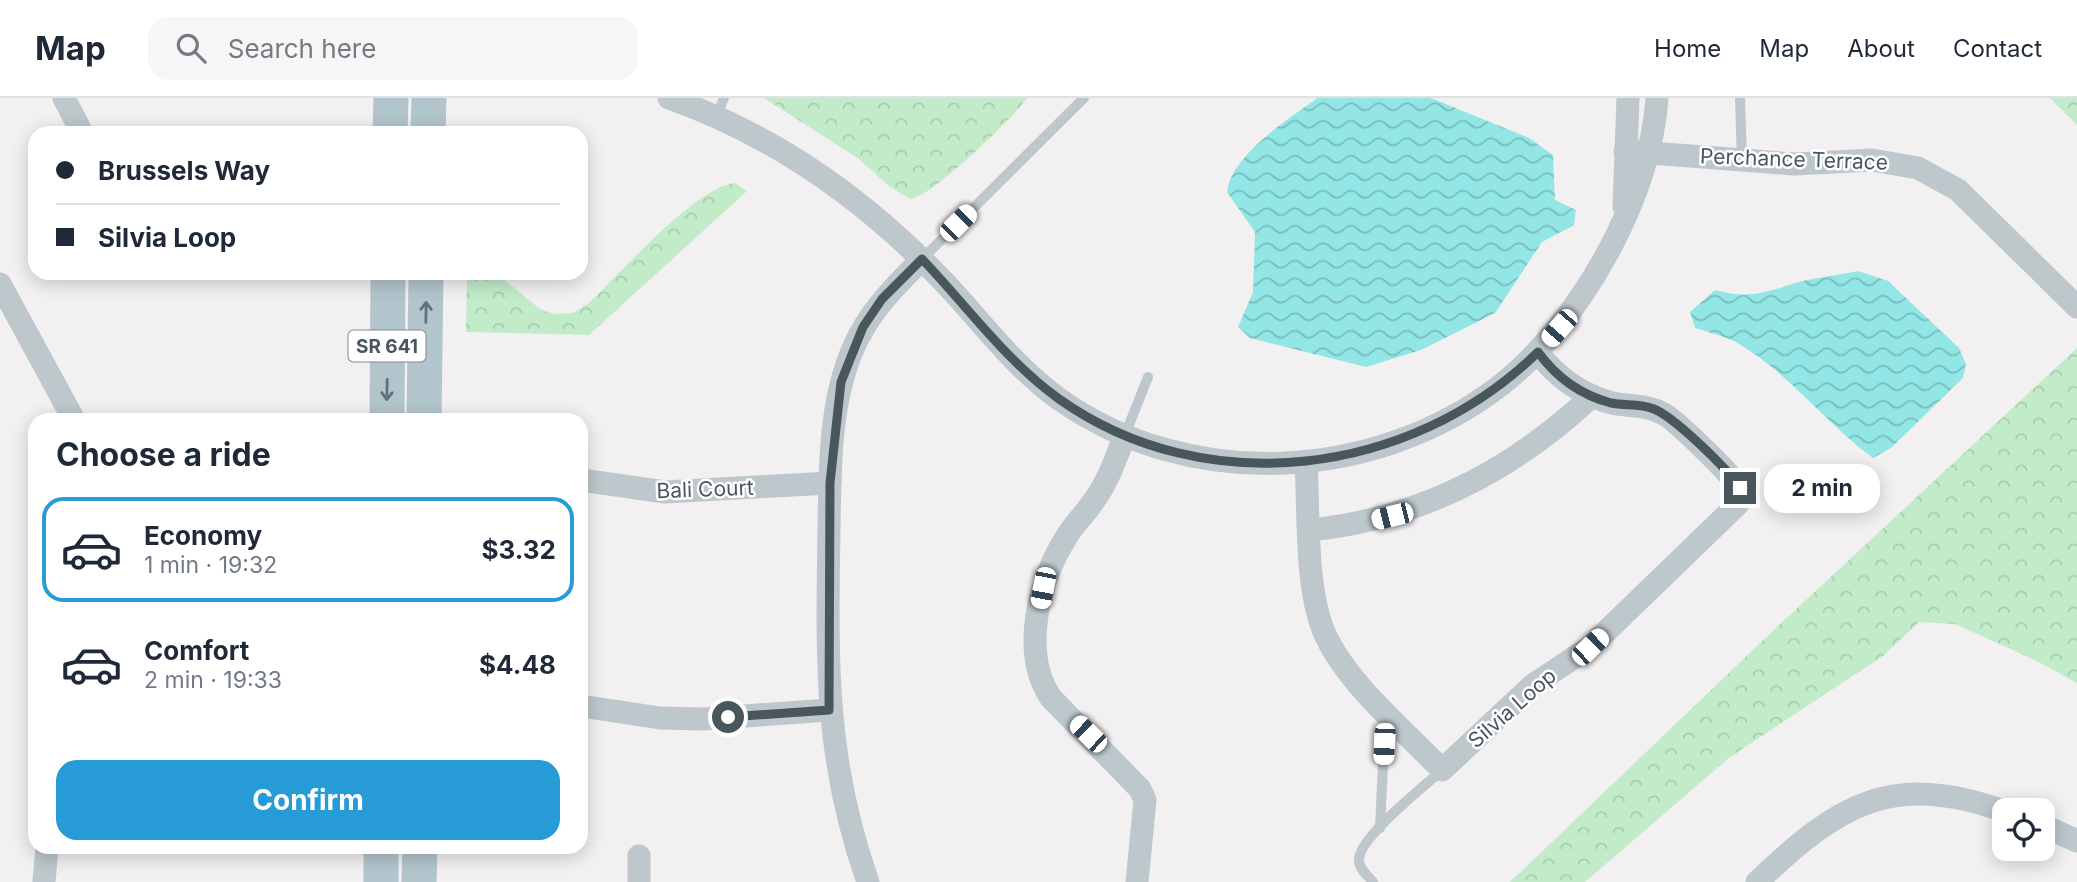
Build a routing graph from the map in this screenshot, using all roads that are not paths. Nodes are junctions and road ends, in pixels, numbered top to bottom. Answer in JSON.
{"nodes":[{"id":1,"x":64,"y":98,"type":"edge"},
{"id":2,"x":391,"y":98,"type":"edge"},
{"id":3,"x":429,"y":98,"type":"edge"},
{"id":4,"x":668,"y":98,"type":"edge"},
{"id":5,"x":1084,"y":98,"type":"edge"},
{"id":6,"x":1628,"y":98,"type":"edge"},
{"id":7,"x":1657,"y":98,"type":"edge"},
{"id":8,"x":1740,"y":98,"type":"edge"},
{"id":9,"x":720,"y":107,"type":"edge"},
{"id":10,"x":78,"y":126,"type":"edge"},
{"id":11,"x":390,"y":126,"type":"edge"},
{"id":12,"x":428,"y":126,"type":"edge"},
{"id":13,"x":1625,"y":150,"type":"junction"},
{"id":14,"x":1649,"y":152,"type":"junction"},
{"id":15,"x":1742,"y":160,"type":"junction"},
{"id":16,"x":1624,"y":214,"type":"junction"},
{"id":17,"x":922,"y":259,"type":"junction"},
{"id":18,"x":388,"y":280,"type":"edge"},
{"id":19,"x":426,"y":280,"type":"edge"},
{"id":20,"x":0,"y":284,"type":"edge"},
{"id":21,"x":2077,"y":307,"type":"edge"},
{"id":22,"x":1538,"y":352,"type":"junction"},
{"id":23,"x":1148,"y":376,"type":"dead end"},
{"id":24,"x":1592,"y":396,"type":"junction"},
{"id":25,"x":70,"y":413,"type":"edge"},
{"id":26,"x":387,"y":413,"type":"edge"},
{"id":27,"x":425,"y":413,"type":"edge"},
{"id":28,"x":1125,"y":435,"type":"junction"},
{"id":29,"x":1306,"y":462,"type":"junction"},
{"id":30,"x":588,"y":481,"type":"edge"},
{"id":31,"x":830,"y":483,"type":"junction"},
{"id":32,"x":1310,"y":530,"type":"junction"},
{"id":33,"x":588,"y":707,"type":"edge"},
{"id":34,"x":829,"y":710,"type":"junction"},
{"id":35,"x":1399,"y":725,"type":"junction"},
{"id":36,"x":1442,"y":770,"type":"junction"},
{"id":37,"x":1992,"y":807,"type":"edge"},
{"id":38,"x":1380,"y":828,"type":"junction"},
{"id":39,"x":2055,"y":831,"type":"edge"},
{"id":40,"x":2077,"y":841,"type":"edge"},
{"id":41,"x":46,"y":854,"type":"edge"},
{"id":42,"x":381,"y":854,"type":"edge"},
{"id":43,"x":420,"y":854,"type":"edge"},
{"id":44,"x":639,"y":856,"type":"dead end"},
{"id":45,"x":44,"y":882,"type":"edge"},
{"id":46,"x":381,"y":882,"type":"edge"},
{"id":47,"x":419,"y":882,"type":"edge"},
{"id":48,"x":639,"y":882,"type":"edge"},
{"id":49,"x":868,"y":882,"type":"edge"},
{"id":50,"x":1137,"y":882,"type":"edge"},
{"id":51,"x":1373,"y":882,"type":"edge"},
{"id":52,"x":1757,"y":882,"type":"edge"}],
"edges":[{"from":1,"to":10,"type":"street"},
{"from":2,"to":11,"type":"main road"},
{"from":3,"to":12,"type":"main road"},
{"from":4,"to":9,"type":"street"},
{"from":5,"to":17,"type":"lane"},
{"from":6,"to":13,"type":"street"},
{"from":7,"to":14,"type":"street"},
{"from":8,"to":15,"type":"lane"},
{"from":9,"to":17,"type":"street"},
{"from":13,"to":14,"type":"street","name":"Perchance Terrace"},
{"from":13,"to":16,"type":"street"},
{"from":14,"to":15,"type":"street","name":"Perchance Terrace"},
{"from":14,"to":16,"type":"street"},
{"from":15,"to":21,"type":"street","name":"Perchance Terrace"},
{"from":16,"to":22,"type":"street"},
{"from":17,"to":28,"type":"street"},
{"from":17,"to":31,"type":"street"},
{"from":18,"to":26,"type":"main road","number":"SR 641","one_way":true},
{"from":27,"to":19,"type":"main road","number":"SR 641","one_way":true},
{"from":20,"to":25,"type":"street"},
{"from":22,"to":24,"type":"street","name":"Silvia Loop"},
{"from":22,"to":29,"type":"street"},
{"from":23,"to":28,"type":"lane"},
{"from":24,"to":32,"type":"street"},
{"from":24,"to":36,"type":"street","name":"Silvia Loop"},
{"from":28,"to":29,"type":"street"},
{"from":28,"to":50,"type":"street"},
{"from":29,"to":32,"type":"street"},
{"from":30,"to":31,"type":"street","name":"Bali Court"},
{"from":31,"to":34,"type":"street"},
{"from":32,"to":35,"type":"street"},
{"from":33,"to":34,"type":"street"},
{"from":34,"to":49,"type":"street"},
{"from":35,"to":36,"type":"street"},
{"from":35,"to":38,"type":"lane"},
{"from":36,"to":38,"type":"lane"},
{"from":37,"to":52,"type":"street"},
{"from":38,"to":51,"type":"lane"},
{"from":39,"to":40,"type":"street"},
{"from":41,"to":45,"type":"street"},
{"from":42,"to":46,"type":"main road"},
{"from":43,"to":47,"type":"main road"},
{"from":44,"to":48,"type":"street"}]}
